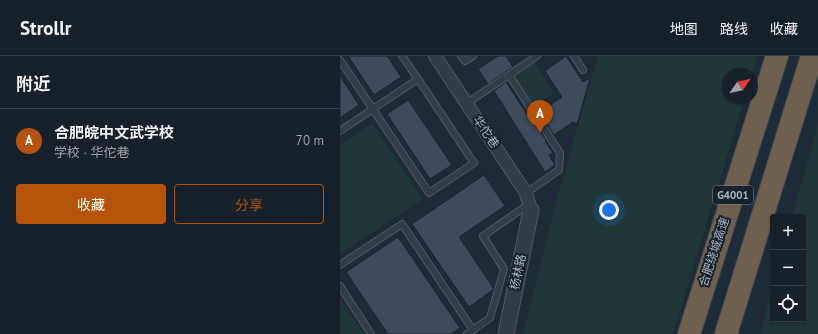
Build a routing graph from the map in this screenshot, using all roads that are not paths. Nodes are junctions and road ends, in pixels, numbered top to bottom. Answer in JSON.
{"nodes":[{"id":1,"x":402,"y":56,"type":"edge"},
{"id":2,"x":462,"y":56,"type":"edge"},
{"id":3,"x":473,"y":56,"type":"edge"},
{"id":4,"x":537,"y":56,"type":"edge"},
{"id":5,"x":574,"y":56,"type":"edge"},
{"id":6,"x":777,"y":56,"type":"edge"},
{"id":7,"x":812,"y":56,"type":"edge"},
{"id":8,"x":438,"y":57,"type":"edge"},
{"id":9,"x":340,"y":60,"type":"edge"},
{"id":10,"x":583,"y":70,"type":"dead end"},
{"id":11,"x":509,"y":75,"type":"junction"},
{"id":12,"x":418,"y":79,"type":"junction"},
{"id":13,"x":467,"y":103,"type":"junction"},
{"id":14,"x":373,"y":109,"type":"junction"},
{"id":15,"x":340,"y":131,"type":"edge"},
{"id":16,"x":529,"y":202,"type":"junction"},
{"id":17,"x":340,"y":265,"type":"edge"},
{"id":18,"x":340,"y":286,"type":"edge"},
{"id":19,"x":473,"y":330,"type":"junction"},
{"id":20,"x":372,"y":334,"type":"edge"},
{"id":21,"x":467,"y":334,"type":"edge"},
{"id":22,"x":506,"y":334,"type":"edge"},
{"id":23,"x":689,"y":334,"type":"edge"},
{"id":24,"x":726,"y":334,"type":"edge"}],
"edges":[{"from":1,"to":12,"type":"lane"},
{"from":2,"to":3,"type":"lane"},
{"from":4,"to":11,"type":"lane"},
{"from":5,"to":10,"type":"lane"},
{"from":6,"to":23,"type":"highway","name":"合肥绕城高速","number":"G4001"},
{"from":7,"to":24,"type":"highway","number":"G4001"},
{"from":8,"to":13,"type":"street","name":"华佗巷"},
{"from":9,"to":14,"type":"lane"},
{"from":11,"to":13,"type":"lane"},
{"from":11,"to":16,"type":"lane"},
{"from":12,"to":14,"type":"lane"},
{"from":12,"to":14,"type":"lane"},
{"from":13,"to":16,"type":"street","name":"华佗巷"},
{"from":14,"to":15,"type":"lane"},
{"from":16,"to":19,"type":"lane"},
{"from":16,"to":22,"type":"street","name":"杨林路"},
{"from":17,"to":19,"type":"lane"},
{"from":18,"to":20,"type":"lane"},
{"from":19,"to":21,"type":"lane"}]}
